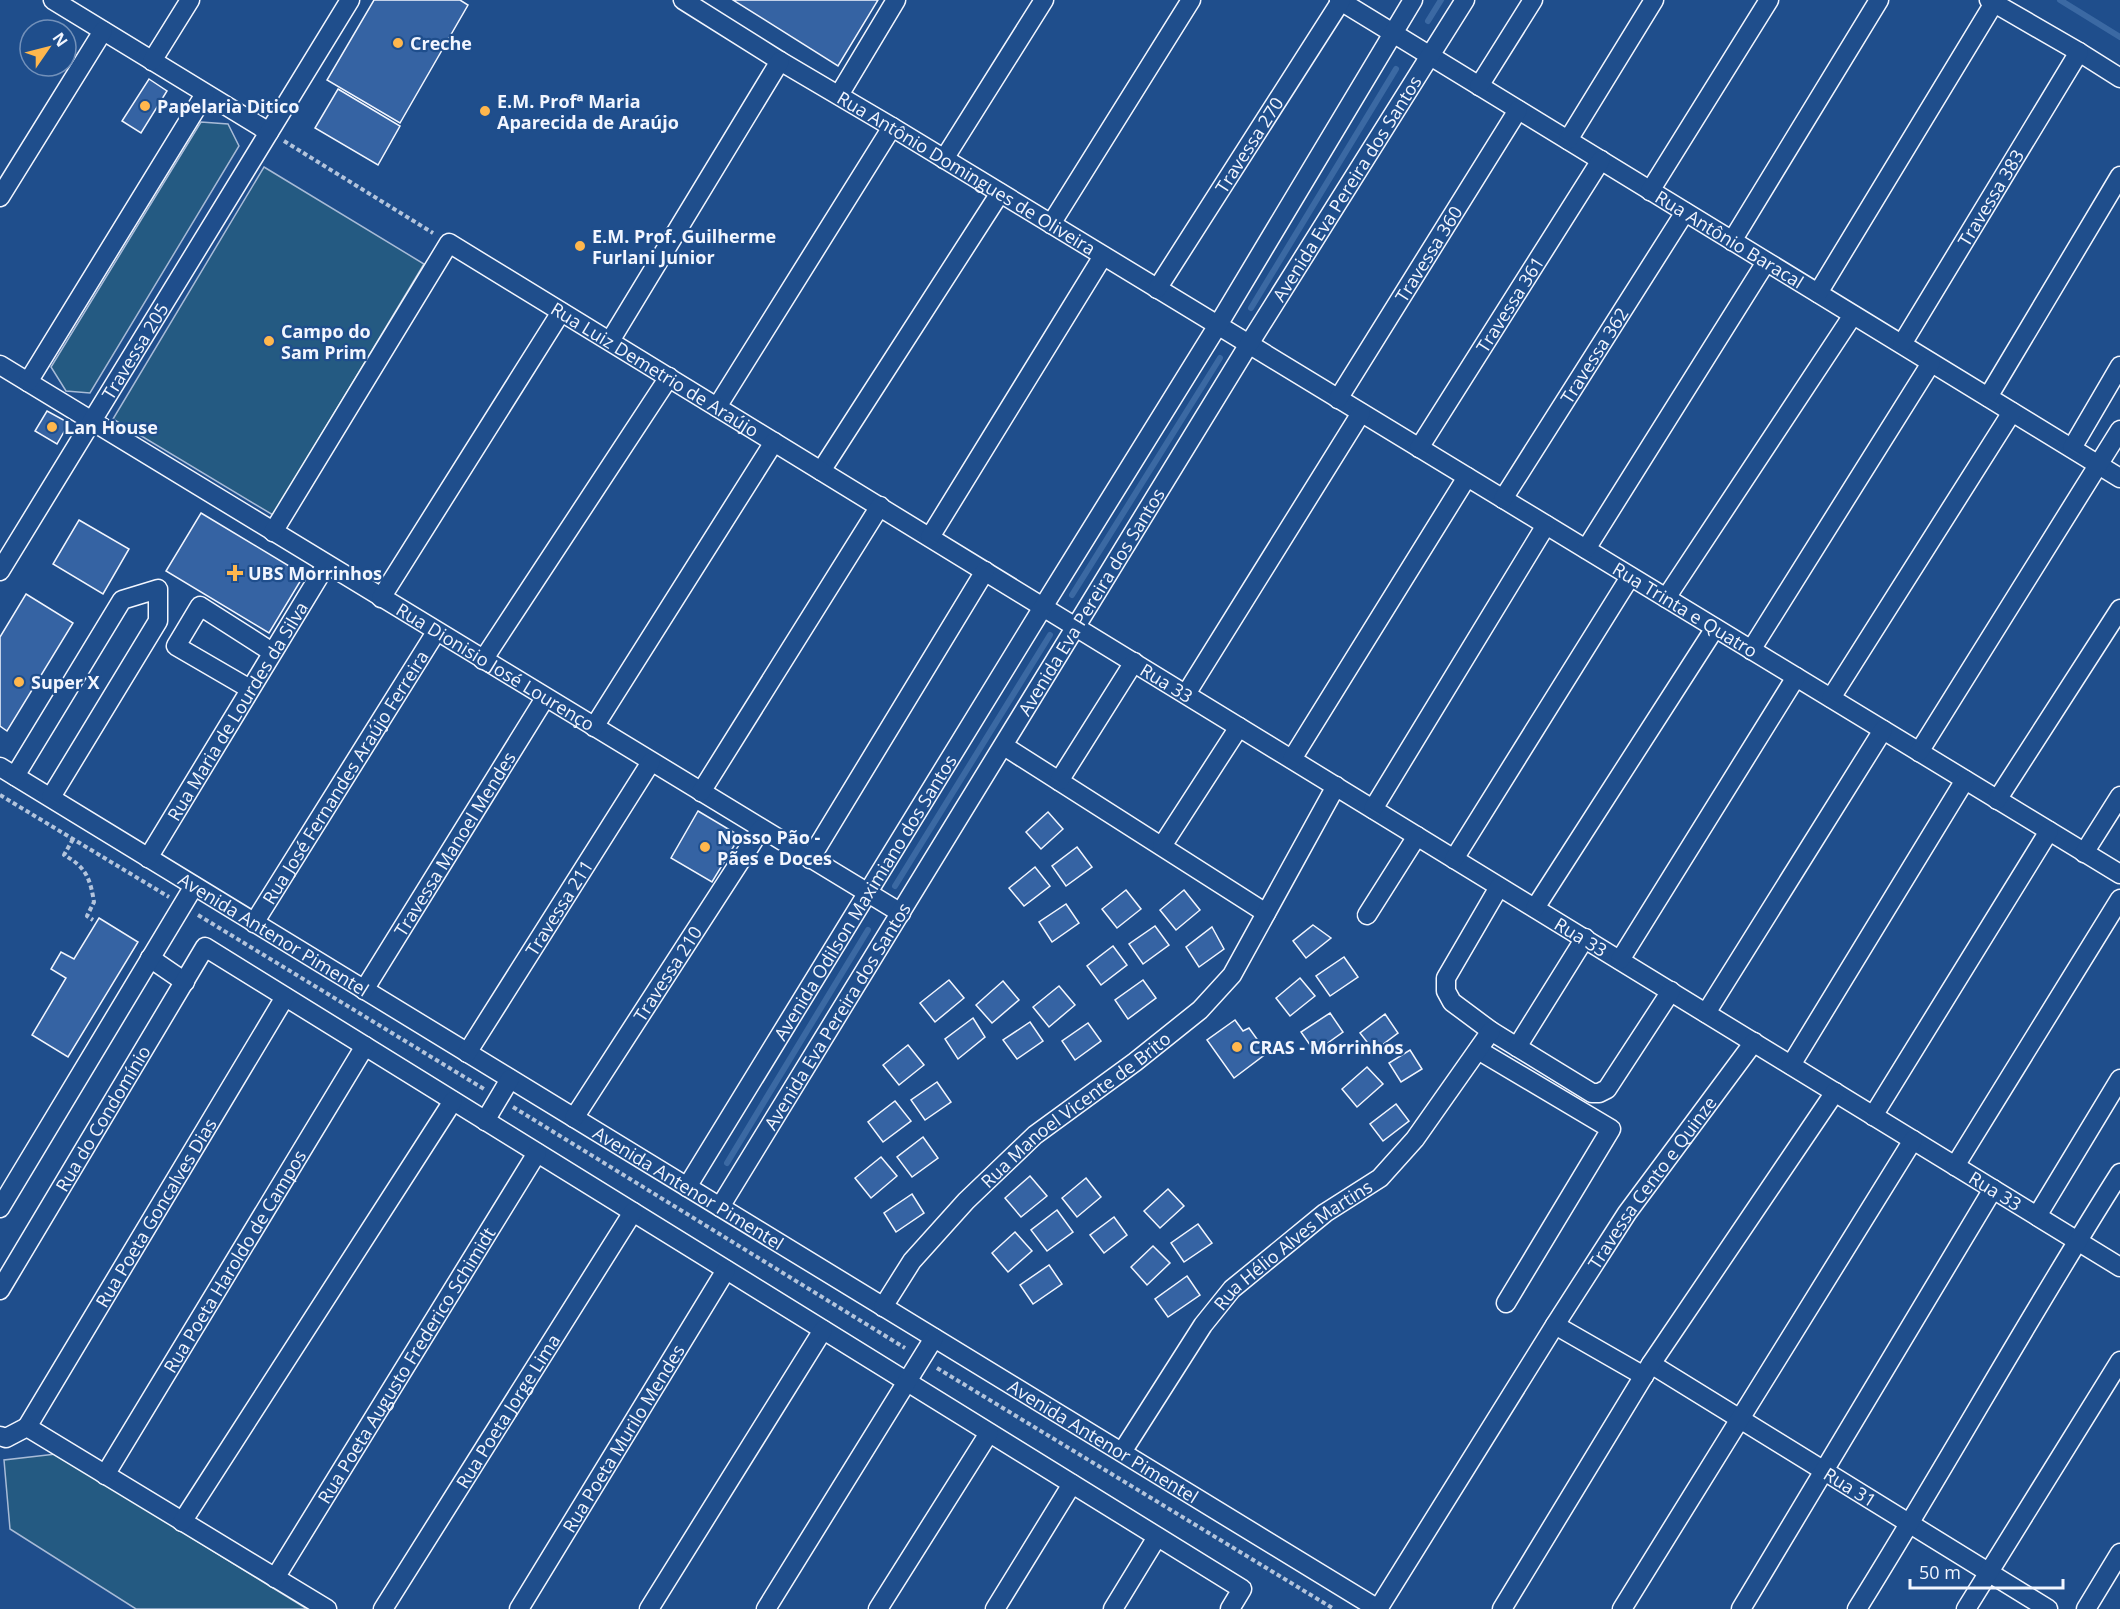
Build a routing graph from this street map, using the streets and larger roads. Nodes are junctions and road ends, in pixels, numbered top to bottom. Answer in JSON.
{"nodes":[{"id":1,"x":53,"y":0,"type":"edge"},
{"id":2,"x":190,"y":0,"type":"edge"},
{"id":3,"x":350,"y":0,"type":"edge"},
{"id":4,"x":896,"y":0,"type":"edge"},
{"id":5,"x":1044,"y":0,"type":"edge"},
{"id":6,"x":1191,"y":0,"type":"edge"},
{"id":7,"x":1413,"y":0,"type":"edge"},
{"id":8,"x":1465,"y":0,"type":"edge"},
{"id":9,"x":1533,"y":0,"type":"edge"},
{"id":10,"x":1654,"y":0,"type":"edge"},
{"id":11,"x":1770,"y":0,"type":"edge"},
{"id":12,"x":1879,"y":0,"type":"edge"},
{"id":13,"x":1340,"y":1,"type":"edge"},
{"id":14,"x":1992,"y":2,"type":"edge"},
{"id":15,"x":694,"y":3,"type":"edge"},
{"id":16,"x":103,"y":31,"type":"junction"},
{"id":17,"x":1393,"y":33,"type":"junction"},
{"id":18,"x":2079,"y":52,"type":"junction"},
{"id":19,"x":1430,"y":56,"type":"junction"},
{"id":20,"x":152,"y":61,"type":"junction"},
{"id":21,"x":780,"y":61,"type":"junction"},
{"id":22,"x":2120,"y":78,"type":"edge"},
{"id":23,"x":1479,"y":86,"type":"junction"},
{"id":24,"x":205,"y":94,"type":"junction"},
{"id":25,"x":838,"y":95,"type":"junction"},
{"id":26,"x":1518,"y":110,"type":"junction"},
{"id":27,"x":892,"y":127,"type":"junction"},
{"id":28,"x":269,"y":132,"type":"junction"},
{"id":29,"x":1568,"y":140,"type":"junction"},
{"id":30,"x":944,"y":159,"type":"junction"},
{"id":31,"x":1600,"y":160,"type":"junction"},
{"id":32,"x":2120,"y":176,"type":"edge"},
{"id":33,"x":1650,"y":191,"type":"junction"},
{"id":34,"x":1000,"y":193,"type":"junction"},
{"id":35,"x":0,"y":196,"type":"edge"},
{"id":36,"x":1685,"y":212,"type":"junction"},
{"id":37,"x":1051,"y":224,"type":"junction"},
{"id":38,"x":1732,"y":241,"type":"junction"},
{"id":39,"x":1103,"y":256,"type":"junction"},
{"id":40,"x":1766,"y":261,"type":"junction"},
{"id":41,"x":1157,"y":289,"type":"junction"},
{"id":42,"x":1818,"y":293,"type":"junction"},
{"id":43,"x":561,"y":312,"type":"junction"},
{"id":44,"x":1853,"y":315,"type":"junction"},
{"id":45,"x":1218,"y":326,"type":"junction"},
{"id":46,"x":610,"y":341,"type":"junction"},
{"id":47,"x":1249,"y":344,"type":"junction"},
{"id":48,"x":1902,"y":344,"type":"junction"},
{"id":49,"x":1931,"y":363,"type":"junction"},
{"id":50,"x":0,"y":366,"type":"edge"},
{"id":51,"x":2120,"y":366,"type":"edge"},
{"id":52,"x":669,"y":377,"type":"junction"},
{"id":53,"x":28,"y":382,"type":"junction"},
{"id":54,"x":1988,"y":397,"type":"junction"},
{"id":55,"x":1338,"y":399,"type":"junction"},
{"id":56,"x":717,"y":407,"type":"junction"},
{"id":57,"x":2012,"y":412,"type":"junction"},
{"id":58,"x":1361,"y":413,"type":"junction"},
{"id":59,"x":91,"y":422,"type":"junction"},
{"id":60,"x":2120,"y":430,"type":"edge"},
{"id":61,"x":774,"y":442,"type":"junction"},
{"id":62,"x":1419,"y":448,"type":"junction"},
{"id":63,"x":2072,"y":448,"type":"junction"},
{"id":64,"x":2099,"y":465,"type":"junction"},
{"id":65,"x":821,"y":471,"type":"junction"},
{"id":66,"x":1467,"y":477,"type":"junction"},
{"id":67,"x":2120,"y":478,"type":"edge"},
{"id":68,"x":1503,"y":499,"type":"junction"},
{"id":69,"x":879,"y":506,"type":"junction"},
{"id":70,"x":1546,"y":525,"type":"junction"},
{"id":71,"x":273,"y":532,"type":"junction"},
{"id":72,"x":930,"y":537,"type":"junction"},
{"id":73,"x":1586,"y":549,"type":"junction"},
{"id":74,"x":326,"y":565,"type":"junction"},
{"id":75,"x":0,"y":571,"type":"edge"},
{"id":76,"x":985,"y":571,"type":"junction"},
{"id":77,"x":1630,"y":577,"type":"junction"},
{"id":78,"x":381,"y":598,"type":"junction"},
{"id":79,"x":1666,"y":598,"type":"junction"},
{"id":80,"x":1043,"y":607,"type":"junction"},
{"id":81,"x":2120,"y":609,"type":"edge"},
{"id":82,"x":1077,"y":627,"type":"junction"},
{"id":83,"x":1715,"y":628,"type":"junction"},
{"id":84,"x":436,"y":632,"type":"junction"},
{"id":85,"x":1751,"y":650,"type":"junction"},
{"id":86,"x":272,"y":652,"type":"junction"},
{"id":87,"x":483,"y":660,"type":"junction"},
{"id":88,"x":1134,"y":662,"type":"junction"},
{"id":89,"x":1796,"y":677,"type":"junction"},
{"id":90,"x":250,"y":689,"type":"junction"},
{"id":91,"x":1186,"y":694,"type":"junction"},
{"id":92,"x":545,"y":698,"type":"junction"},
{"id":93,"x":1831,"y":698,"type":"junction"},
{"id":94,"x":594,"y":727,"type":"junction"},
{"id":95,"x":1239,"y":727,"type":"junction"},
{"id":96,"x":1883,"y":730,"type":"junction"},
{"id":97,"x":1004,"y":746,"type":"junction"},
{"id":98,"x":1919,"y":752,"type":"junction"},
{"id":99,"x":1292,"y":759,"type":"junction"},
{"id":100,"x":651,"y":762,"type":"junction"},
{"id":101,"x":7,"y":771,"type":"edge"},
{"id":102,"x":1965,"y":780,"type":"junction"},
{"id":103,"x":1059,"y":781,"type":"junction"},
{"id":104,"x":1336,"y":786,"type":"junction"},
{"id":105,"x":701,"y":792,"type":"junction"},
{"id":106,"x":2120,"y":796,"type":"edge"},
{"id":107,"x":51,"y":797,"type":"junction"},
{"id":108,"x":1997,"y":800,"type":"junction"},
{"id":109,"x":1373,"y":809,"type":"junction"},
{"id":110,"x":761,"y":829,"type":"junction"},
{"id":111,"x":2049,"y":831,"type":"junction"},
{"id":112,"x":1417,"y":836,"type":"junction"},
{"id":113,"x":1162,"y":846,"type":"junction"},
{"id":114,"x":2084,"y":852,"type":"junction"},
{"id":115,"x":148,"y":858,"type":"junction"},
{"id":116,"x":810,"y":859,"type":"junction"},
{"id":117,"x":1454,"y":859,"type":"junction"},
{"id":118,"x":2120,"y":874,"type":"edge"},
{"id":119,"x":194,"y":886,"type":"junction"},
{"id":120,"x":1500,"y":886,"type":"junction"},
{"id":121,"x":868,"y":894,"type":"junction"},
{"id":122,"x":2120,"y":899,"type":"edge"},
{"id":123,"x":1535,"y":908,"type":"junction"},
{"id":124,"x":901,"y":913,"type":"junction"},
{"id":125,"x":1266,"y":913,"type":"junction"},
{"id":126,"x":1367,"y":915,"type":"dead end"},
{"id":127,"x":254,"y":923,"type":"junction"},
{"id":128,"x":1585,"y":939,"type":"junction"},
{"id":129,"x":150,"y":958,"type":"junction"},
{"id":130,"x":1620,"y":960,"type":"junction"},
{"id":131,"x":185,"y":982,"type":"junction"},
{"id":132,"x":364,"y":990,"type":"junction"},
{"id":133,"x":1671,"y":991,"type":"junction"},
{"id":134,"x":285,"y":997,"type":"junction"},
{"id":135,"x":1706,"y":1013,"type":"junction"},
{"id":136,"x":1491,"y":1031,"type":"junction"},
{"id":137,"x":1754,"y":1042,"type":"junction"},
{"id":138,"x":365,"y":1046,"type":"junction"},
{"id":139,"x":1517,"y":1047,"type":"junction"},
{"id":140,"x":1478,"y":1050,"type":"junction"},
{"id":141,"x":467,"y":1053,"type":"junction"},
{"id":142,"x":1791,"y":1065,"type":"junction"},
{"id":143,"x":510,"y":1079,"type":"junction"},
{"id":144,"x":2120,"y":1079,"type":"edge"},
{"id":145,"x":1835,"y":1092,"type":"junction"},
{"id":146,"x":453,"y":1101,"type":"junction"},
{"id":147,"x":1874,"y":1116,"type":"junction"},
{"id":148,"x":574,"y":1118,"type":"junction"},
{"id":149,"x":485,"y":1121,"type":"junction"},
{"id":150,"x":1913,"y":1140,"type":"junction"},
{"id":151,"x":537,"y":1153,"type":"junction"},
{"id":152,"x":1955,"y":1166,"type":"junction"},
{"id":153,"x":2120,"y":1173,"type":"edge"},
{"id":154,"x":687,"y":1187,"type":"junction"},
{"id":155,"x":1993,"y":1189,"type":"junction"},
{"id":156,"x":720,"y":1207,"type":"junction"},
{"id":157,"x":0,"y":1208,"type":"edge"},
{"id":158,"x":633,"y":1212,"type":"junction"},
{"id":159,"x":2037,"y":1216,"type":"junction"},
{"id":160,"x":2077,"y":1241,"type":"junction"},
{"id":161,"x":2120,"y":1267,"type":"edge"},
{"id":162,"x":726,"y":1270,"type":"junction"},
{"id":163,"x":0,"y":1290,"type":"edge"},
{"id":164,"x":1509,"y":1299,"type":"dead end"},
{"id":165,"x":883,"y":1307,"type":"junction"},
{"id":166,"x":1555,"y":1325,"type":"junction"},
{"id":167,"x":823,"y":1330,"type":"junction"},
{"id":168,"x":934,"y":1338,"type":"junction"},
{"id":169,"x":2120,"y":1361,"type":"edge"},
{"id":170,"x":1647,"y":1370,"type":"junction"},
{"id":171,"x":906,"y":1381,"type":"junction"},
{"id":172,"x":1740,"y":1419,"type":"junction"},
{"id":173,"x":27,"y":1428,"type":"junction"},
{"id":174,"x":988,"y":1432,"type":"junction"},
{"id":175,"x":0,"y":1436,"type":"edge"},
{"id":176,"x":1122,"y":1452,"type":"junction"},
{"id":177,"x":1825,"y":1471,"type":"junction"},
{"id":178,"x":105,"y":1475,"type":"junction"},
{"id":179,"x":1072,"y":1484,"type":"junction"},
{"id":180,"x":182,"y":1522,"type":"junction"},
{"id":181,"x":1910,"y":1524,"type":"junction"},
{"id":182,"x":1157,"y":1536,"type":"junction"},
{"id":183,"x":2120,"y":1553,"type":"edge"},
{"id":184,"x":1989,"y":1572,"type":"junction"},
{"id":185,"x":275,"y":1578,"type":"junction"},
{"id":186,"x":327,"y":1609,"type":"edge"},
{"id":187,"x":383,"y":1609,"type":"edge"},
{"id":188,"x":519,"y":1609,"type":"edge"},
{"id":189,"x":649,"y":1609,"type":"edge"},
{"id":190,"x":766,"y":1609,"type":"edge"},
{"id":191,"x":878,"y":1609,"type":"edge"},
{"id":192,"x":995,"y":1609,"type":"edge"},
{"id":193,"x":1113,"y":1609,"type":"edge"},
{"id":194,"x":1230,"y":1609,"type":"edge"},
{"id":195,"x":1378,"y":1609,"type":"edge"},
{"id":196,"x":1502,"y":1609,"type":"edge"},
{"id":197,"x":1622,"y":1609,"type":"edge"},
{"id":198,"x":1742,"y":1609,"type":"edge"},
{"id":199,"x":1857,"y":1609,"type":"edge"},
{"id":200,"x":1966,"y":1609,"type":"edge"},
{"id":201,"x":2048,"y":1609,"type":"edge"},
{"id":202,"x":2086,"y":1609,"type":"edge"}],
"edges":[{"from":1,"to":16,"type":"street"},
{"from":2,"to":20,"type":"street"},
{"from":3,"to":28,"type":"street","name":"Travessa 205"},
{"from":4,"to":25,"type":"street"},
{"from":5,"to":30,"type":"street"},
{"from":6,"to":37,"type":"street"},
{"from":7,"to":17,"type":"street","name":"Avenida Eva Pereira dos Santos"},
{"from":8,"to":19,"type":"street","name":"Avenida Eva Pereira dos Santos"},
{"from":9,"to":23,"type":"street"},
{"from":10,"to":29,"type":"street"},
{"from":11,"to":33,"type":"street"},
{"from":12,"to":38,"type":"street"},
{"from":13,"to":17,"type":"street","name":"Rua Antônio Baracal"},
{"from":13,"to":41,"type":"street","name":"Travessa 270"},
{"from":14,"to":18,"type":"street"},
{"from":14,"to":42,"type":"street"},
{"from":15,"to":21,"type":"street","name":"Rua Antônio Domingues de Oliveira"},
{"from":16,"to":20,"type":"street"},
{"from":16,"to":35,"type":"street"},
{"from":17,"to":19,"type":"street","name":"Rua Antônio Baracal"},
{"from":17,"to":45,"type":"street","name":"Avenida Eva Pereira dos Santos"},
{"from":18,"to":22,"type":"street"},
{"from":18,"to":48,"type":"street","name":"Travessa 383"},
{"from":19,"to":23,"type":"street","name":"Rua Antônio Baracal"},
{"from":19,"to":47,"type":"street","name":"Avenida Eva Pereira dos Santos"},
{"from":20,"to":24,"type":"street"},
{"from":21,"to":25,"type":"street","name":"Rua Antônio Domingues de Oliveira"},
{"from":21,"to":46,"type":"street"},
{"from":23,"to":26,"type":"street","name":"Rua Antônio Baracal"},
{"from":24,"to":28,"type":"street"},
{"from":24,"to":53,"type":"street"},
{"from":25,"to":27,"type":"street","name":"Rua Antônio Domingues de Oliveira"},
{"from":26,"to":29,"type":"street","name":"Rua Antônio Baracal"},
{"from":26,"to":55,"type":"street","name":"Travessa 360"},
{"from":27,"to":30,"type":"street","name":"Rua Antônio Domingues de Oliveira"},
{"from":27,"to":56,"type":"street"},
{"from":28,"to":59,"type":"street","name":"Travessa 205"},
{"from":29,"to":31,"type":"street","name":"Rua Antônio Baracal"},
{"from":30,"to":34,"type":"street","name":"Rua Antônio Domingues de Oliveira"},
{"from":31,"to":33,"type":"street","name":"Rua Antônio Baracal"},
{"from":31,"to":62,"type":"street","name":"Travessa 361"},
{"from":32,"to":54,"type":"street"},
{"from":33,"to":36,"type":"street","name":"Rua Antônio Baracal"},
{"from":34,"to":37,"type":"street","name":"Rua Antônio Domingues de Oliveira"},
{"from":34,"to":65,"type":"street"},
{"from":36,"to":38,"type":"street","name":"Rua Antônio Baracal"},
{"from":36,"to":68,"type":"street","name":"Travessa 362"},
{"from":37,"to":39,"type":"street","name":"Rua Antônio Domingues de Oliveira"},
{"from":38,"to":40,"type":"street","name":"Rua Antônio Baracal"},
{"from":39,"to":41,"type":"street","name":"Rua Antônio Domingues de Oliveira"},
{"from":39,"to":72,"type":"street"},
{"from":40,"to":42,"type":"street","name":"Rua Antônio Baracal"},
{"from":40,"to":73,"type":"street"},
{"from":41,"to":45,"type":"street","name":"Rua Antônio Domingues de Oliveira"},
{"from":42,"to":44,"type":"street","name":"Rua Antônio Baracal"},
{"from":43,"to":46,"type":"street","name":"Rua Luiz Demetrio de Araújo"},
{"from":43,"to":71,"type":"street","name":"Rua Luiz Demetrio de Araújo"},
{"from":43,"to":78,"type":"street"},
{"from":44,"to":48,"type":"street","name":"Rua Antônio Baracal"},
{"from":44,"to":79,"type":"street"},
{"from":45,"to":47,"type":"street","name":"Rua Antônio Domingues de Oliveira"},
{"from":45,"to":80,"type":"street","name":"Avenida Eva Pereira dos Santos"},
{"from":46,"to":52,"type":"street","name":"Rua Luiz Demetrio de Araújo"},
{"from":47,"to":55,"type":"street","name":"Rua Trinta e Quatro"},
{"from":47,"to":82,"type":"street","name":"Avenida Eva Pereira dos Santos"},
{"from":48,"to":49,"type":"street","name":"Rua Antônio Baracal"},
{"from":49,"to":54,"type":"street","name":"Rua Antônio Baracal"},
{"from":49,"to":85,"type":"street"},
{"from":50,"to":53,"type":"street","name":"Rua Dionisio José Lourenço"},
{"from":51,"to":63,"type":"street"},
{"from":52,"to":56,"type":"street","name":"Rua Luiz Demetrio de Araújo"},
{"from":52,"to":87,"type":"street"},
{"from":53,"to":59,"type":"street","name":"Rua Dionisio José Lourenço"},
{"from":54,"to":57,"type":"street","name":"Rua Antônio Baracal"},
{"from":55,"to":58,"type":"street","name":"Rua Trinta e Quatro"},
{"from":56,"to":61,"type":"street","name":"Rua Luiz Demetrio de Araújo"},
{"from":57,"to":63,"type":"street","name":"Rua Antônio Baracal"},
{"from":57,"to":93,"type":"street"},
{"from":58,"to":62,"type":"street","name":"Rua Trinta e Quatro"},
{"from":58,"to":91,"type":"street"},
{"from":59,"to":71,"type":"street","name":"Rua Dionisio José Lourenço"},
{"from":59,"to":75,"type":"street","name":"Travessa 205"},
{"from":60,"to":64,"type":"street"},
{"from":61,"to":65,"type":"street","name":"Rua Luiz Demetrio de Araújo"},
{"from":61,"to":94,"type":"street"},
{"from":62,"to":66,"type":"street","name":"Rua Trinta e Quatro"},
{"from":63,"to":64,"type":"street","name":"Rua Antônio Baracal"},
{"from":64,"to":67,"type":"street","name":"Rua Antônio Baracal"},
{"from":64,"to":98,"type":"street"},
{"from":65,"to":69,"type":"street","name":"Rua Luiz Demetrio de Araújo"},
{"from":66,"to":68,"type":"street","name":"Rua Trinta e Quatro"},
{"from":66,"to":99,"type":"street"},
{"from":68,"to":70,"type":"street","name":"Rua Trinta e Quatro"},
{"from":69,"to":72,"type":"street","name":"Rua Luiz Demetrio de Araújo"},
{"from":69,"to":105,"type":"street"},
{"from":70,"to":73,"type":"street","name":"Rua Trinta e Quatro"},
{"from":70,"to":109,"type":"street"},
{"from":71,"to":74,"type":"street","name":"Rua Dionisio José Lourenço"},
{"from":72,"to":76,"type":"street","name":"Rua Luiz Demetrio de Araújo"},
{"from":73,"to":77,"type":"street","name":"Rua Trinta e Quatro"},
{"from":74,"to":78,"type":"street","name":"Rua Dionisio José Lourenço"},
{"from":74,"to":86,"type":"street","name":"Rua Maria de Lourdes da Silva"},
{"from":76,"to":80,"type":"street","name":"Rua Luiz Demetrio de Araújo"},
{"from":76,"to":116,"type":"street"},
{"from":77,"to":79,"type":"street","name":"Rua Trinta e Quatro"},
{"from":77,"to":117,"type":"street"},
{"from":78,"to":84,"type":"street","name":"Rua Dionisio José Lourenço"},
{"from":79,"to":83,"type":"street","name":"Rua Trinta e Quatro"},
{"from":80,"to":82,"type":"street","name":"Rua 33"},
{"from":80,"to":121,"type":"street","name":"Avenida Odilson Maximiano dos Santos"},
{"from":81,"to":108,"type":"street"},
{"from":82,"to":88,"type":"street","name":"Rua 33"},
{"from":82,"to":97,"type":"street","name":"Avenida Eva Pereira dos Santos"},
{"from":83,"to":85,"type":"street","name":"Rua Trinta e Quatro"},
{"from":83,"to":123,"type":"street"},
{"from":84,"to":87,"type":"street","name":"Rua Dionisio José Lourenço"},
{"from":84,"to":127,"type":"street","name":"Rua José Fernandes Araújo Ferreira"},
{"from":85,"to":89,"type":"street","name":"Rua Trinta e Quatro"},
{"from":86,"to":90,"type":"street","name":"Rua Maria de Lourdes da Silva"},
{"from":86,"to":90,"type":"street"},
{"from":87,"to":92,"type":"street","name":"Rua Dionisio José Lourenço"},
{"from":88,"to":91,"type":"street","name":"Rua 33"},
{"from":88,"to":103,"type":"street"},
{"from":89,"to":93,"type":"street","name":"Rua Trinta e Quatro"},
{"from":89,"to":130,"type":"street"},
{"from":90,"to":115,"type":"street","name":"Rua Maria de Lourdes da Silva"},
{"from":91,"to":95,"type":"street","name":"Rua 33"},
{"from":92,"to":94,"type":"street","name":"Rua Dionisio José Lourenço"},
{"from":92,"to":132,"type":"street","name":"Travessa Manoel Mendes"},
{"from":93,"to":96,"type":"street","name":"Rua Trinta e Quatro"},
{"from":94,"to":100,"type":"street","name":"Rua Dionisio José Lourenço"},
{"from":95,"to":99,"type":"street","name":"Rua 33"},
{"from":95,"to":113,"type":"street"},
{"from":96,"to":98,"type":"street","name":"Rua Trinta e Quatro"},
{"from":96,"to":135,"type":"street"},
{"from":97,"to":103,"type":"street"},
{"from":97,"to":124,"type":"street","name":"Avenida Eva Pereira dos Santos"},
{"from":98,"to":102,"type":"street","name":"Rua Trinta e Quatro"},
{"from":99,"to":104,"type":"street","name":"Rua 33"},
{"from":100,"to":105,"type":"street","name":"Rua Dionisio José Lourenço"},
{"from":100,"to":141,"type":"street","name":"Travessa 211"},
{"from":101,"to":107,"type":"street","name":"Avenida Antenor Pimentel"},
{"from":101,"to":107,"type":"street"},
{"from":102,"to":108,"type":"street","name":"Rua Trinta e Quatro"},
{"from":102,"to":142,"type":"street"},
{"from":103,"to":113,"type":"street"},
{"from":104,"to":109,"type":"street","name":"Rua 33"},
{"from":104,"to":125,"type":"street","name":"Rua Manoel Vicente de Brito"},
{"from":105,"to":110,"type":"street","name":"Rua Dionisio José Lourenço"},
{"from":106,"to":114,"type":"street"},
{"from":107,"to":115,"type":"street","name":"Avenida Antenor Pimentel"},
{"from":108,"to":111,"type":"street","name":"Rua Trinta e Quatro"},
{"from":109,"to":112,"type":"street","name":"Rua 33"},
{"from":110,"to":116,"type":"street","name":"Rua Dionisio José Lourenço"},
{"from":110,"to":148,"type":"street","name":"Travessa 210"},
{"from":111,"to":114,"type":"street","name":"Rua Trinta e Quatro"},
{"from":111,"to":147,"type":"street"},
{"from":112,"to":117,"type":"street","name":"Rua 33"},
{"from":112,"to":126,"type":"street"},
{"from":113,"to":125,"type":"street"},
{"from":114,"to":118,"type":"street","name":"Rua Trinta e Quatro"},
{"from":115,"to":119,"type":"street","name":"Avenida Antenor Pimentel"},
{"from":116,"to":121,"type":"street","name":"Rua Dionisio José Lourenço"},
{"from":117,"to":120,"type":"street","name":"Rua 33"},
{"from":119,"to":127,"type":"street","name":"Avenida Antenor Pimentel"},
{"from":119,"to":129,"type":"street"},
{"from":120,"to":123,"type":"street","name":"Rua 33"},
{"from":120,"to":136,"type":"street"},
{"from":121,"to":124,"type":"street","name":"Rua Dionisio José Lourenço"},
{"from":121,"to":154,"type":"street","name":"Avenida Odilson Maximiano dos Santos"},
{"from":122,"to":152,"type":"street"},
{"from":123,"to":128,"type":"street","name":"Rua 33"},
{"from":124,"to":156,"type":"street","name":"Avenida Eva Pereira dos Santos"},
{"from":125,"to":165,"type":"street","name":"Rua Manoel Vicente de Brito"},
{"from":127,"to":132,"type":"street","name":"Avenida Antenor Pimentel"},
{"from":128,"to":130,"type":"street","name":"Rua 33"},
{"from":128,"to":139,"type":"street"},
{"from":129,"to":131,"type":"street"},
{"from":129,"to":157,"type":"street"},
{"from":130,"to":133,"type":"street","name":"Rua 33"},
{"from":131,"to":134,"type":"street","name":"Rua do Condomínio"},
{"from":131,"to":163,"type":"street","name":"Rua do Condomínio"},
{"from":132,"to":141,"type":"street","name":"Avenida Antenor Pimentel"},
{"from":133,"to":135,"type":"street","name":"Rua 33"},
{"from":133,"to":139,"type":"street"},
{"from":134,"to":138,"type":"street"},
{"from":134,"to":173,"type":"street","name":"Rua Poeta Goncalves Dias"},
{"from":135,"to":137,"type":"street","name":"Rua 33"},
{"from":136,"to":139,"type":"street"},
{"from":136,"to":140,"type":"street","name":"Rua Hélio Alves Martins"},
{"from":137,"to":142,"type":"street","name":"Rua 33"},
{"from":137,"to":166,"type":"street","name":"Travessa Cento e Quinze"},
{"from":138,"to":146,"type":"street"},
{"from":138,"to":178,"type":"street","name":"Rua Poeta Haroldo de Campos"},
{"from":140,"to":164,"type":"street"},
{"from":140,"to":176,"type":"street","name":"Rua Hélio Alves Martins"},
{"from":141,"to":143,"type":"street","name":"Avenida Antenor Pimentel"},
{"from":142,"to":145,"type":"street","name":"Rua 33"},
{"from":143,"to":148,"type":"street","name":"Avenida Antenor Pimentel"},
{"from":143,"to":149,"type":"street"},
{"from":144,"to":159,"type":"street"},
{"from":145,"to":147,"type":"street","name":"Rua 33"},
{"from":145,"to":170,"type":"street"},
{"from":146,"to":149,"type":"street"},
{"from":146,"to":180,"type":"street"},
{"from":147,"to":150,"type":"street","name":"Rua 33"},
{"from":148,"to":154,"type":"street","name":"Avenida Antenor Pimentel"},
{"from":149,"to":151,"type":"street"},
{"from":150,"to":152,"type":"street","name":"Rua 33"},
{"from":150,"to":172,"type":"street"},
{"from":151,"to":158,"type":"street"},
{"from":151,"to":185,"type":"street","name":"Rua Poeta Augusto Frederico Schimidt"},
{"from":152,"to":155,"type":"street","name":"Rua 33"},
{"from":153,"to":160,"type":"street"},
{"from":154,"to":156,"type":"street","name":"Avenida Antenor Pimentel"},
{"from":155,"to":159,"type":"street","name":"Rua 33"},
{"from":155,"to":177,"type":"street"},
{"from":156,"to":165,"type":"street","name":"Avenida Antenor Pimentel"},
{"from":158,"to":162,"type":"street"},
{"from":158,"to":187,"type":"street","name":"Rua Poeta Jorge Lima"},
{"from":159,"to":160,"type":"street","name":"Rua 33"},
{"from":160,"to":161,"type":"street","name":"Rua 33"},
{"from":160,"to":181,"type":"street"},
{"from":162,"to":167,"type":"street"},
{"from":162,"to":188,"type":"street","name":"Rua Poeta Murilo Mendes"},
{"from":165,"to":168,"type":"street","name":"Avenida Antenor Pimentel"},
{"from":166,"to":170,"type":"street","name":"Rua 31"},
{"from":166,"to":195,"type":"street","name":"Travessa Cento e Quinze"},
{"from":167,"to":171,"type":"street"},
{"from":167,"to":189,"type":"street"},
{"from":168,"to":171,"type":"street"},
{"from":168,"to":176,"type":"street","name":"Avenida Antenor Pimentel"},
{"from":169,"to":184,"type":"street"},
{"from":170,"to":172,"type":"street","name":"Rua 31"},
{"from":170,"to":196,"type":"street"},
{"from":171,"to":174,"type":"street"},
{"from":171,"to":190,"type":"street"},
{"from":172,"to":177,"type":"street","name":"Rua 31"},
{"from":172,"to":197,"type":"street"},
{"from":173,"to":175,"type":"street"},
{"from":173,"to":178,"type":"street"},
{"from":174,"to":179,"type":"street"},
{"from":174,"to":191,"type":"street"},
{"from":176,"to":195,"type":"street","name":"Avenida Antenor Pimentel"},
{"from":177,"to":181,"type":"street","name":"Rua 31"},
{"from":177,"to":198,"type":"street"},
{"from":178,"to":180,"type":"street"},
{"from":179,"to":182,"type":"street"},
{"from":179,"to":192,"type":"street"},
{"from":180,"to":185,"type":"street"},
{"from":181,"to":184,"type":"street","name":"Rua 31"},
{"from":181,"to":199,"type":"street"},
{"from":182,"to":193,"type":"street"},
{"from":182,"to":194,"type":"street"},
{"from":183,"to":202,"type":"street"},
{"from":184,"to":200,"type":"street"},
{"from":184,"to":201,"type":"street","name":"Rua 31"},
{"from":185,"to":186,"type":"street"}]}
